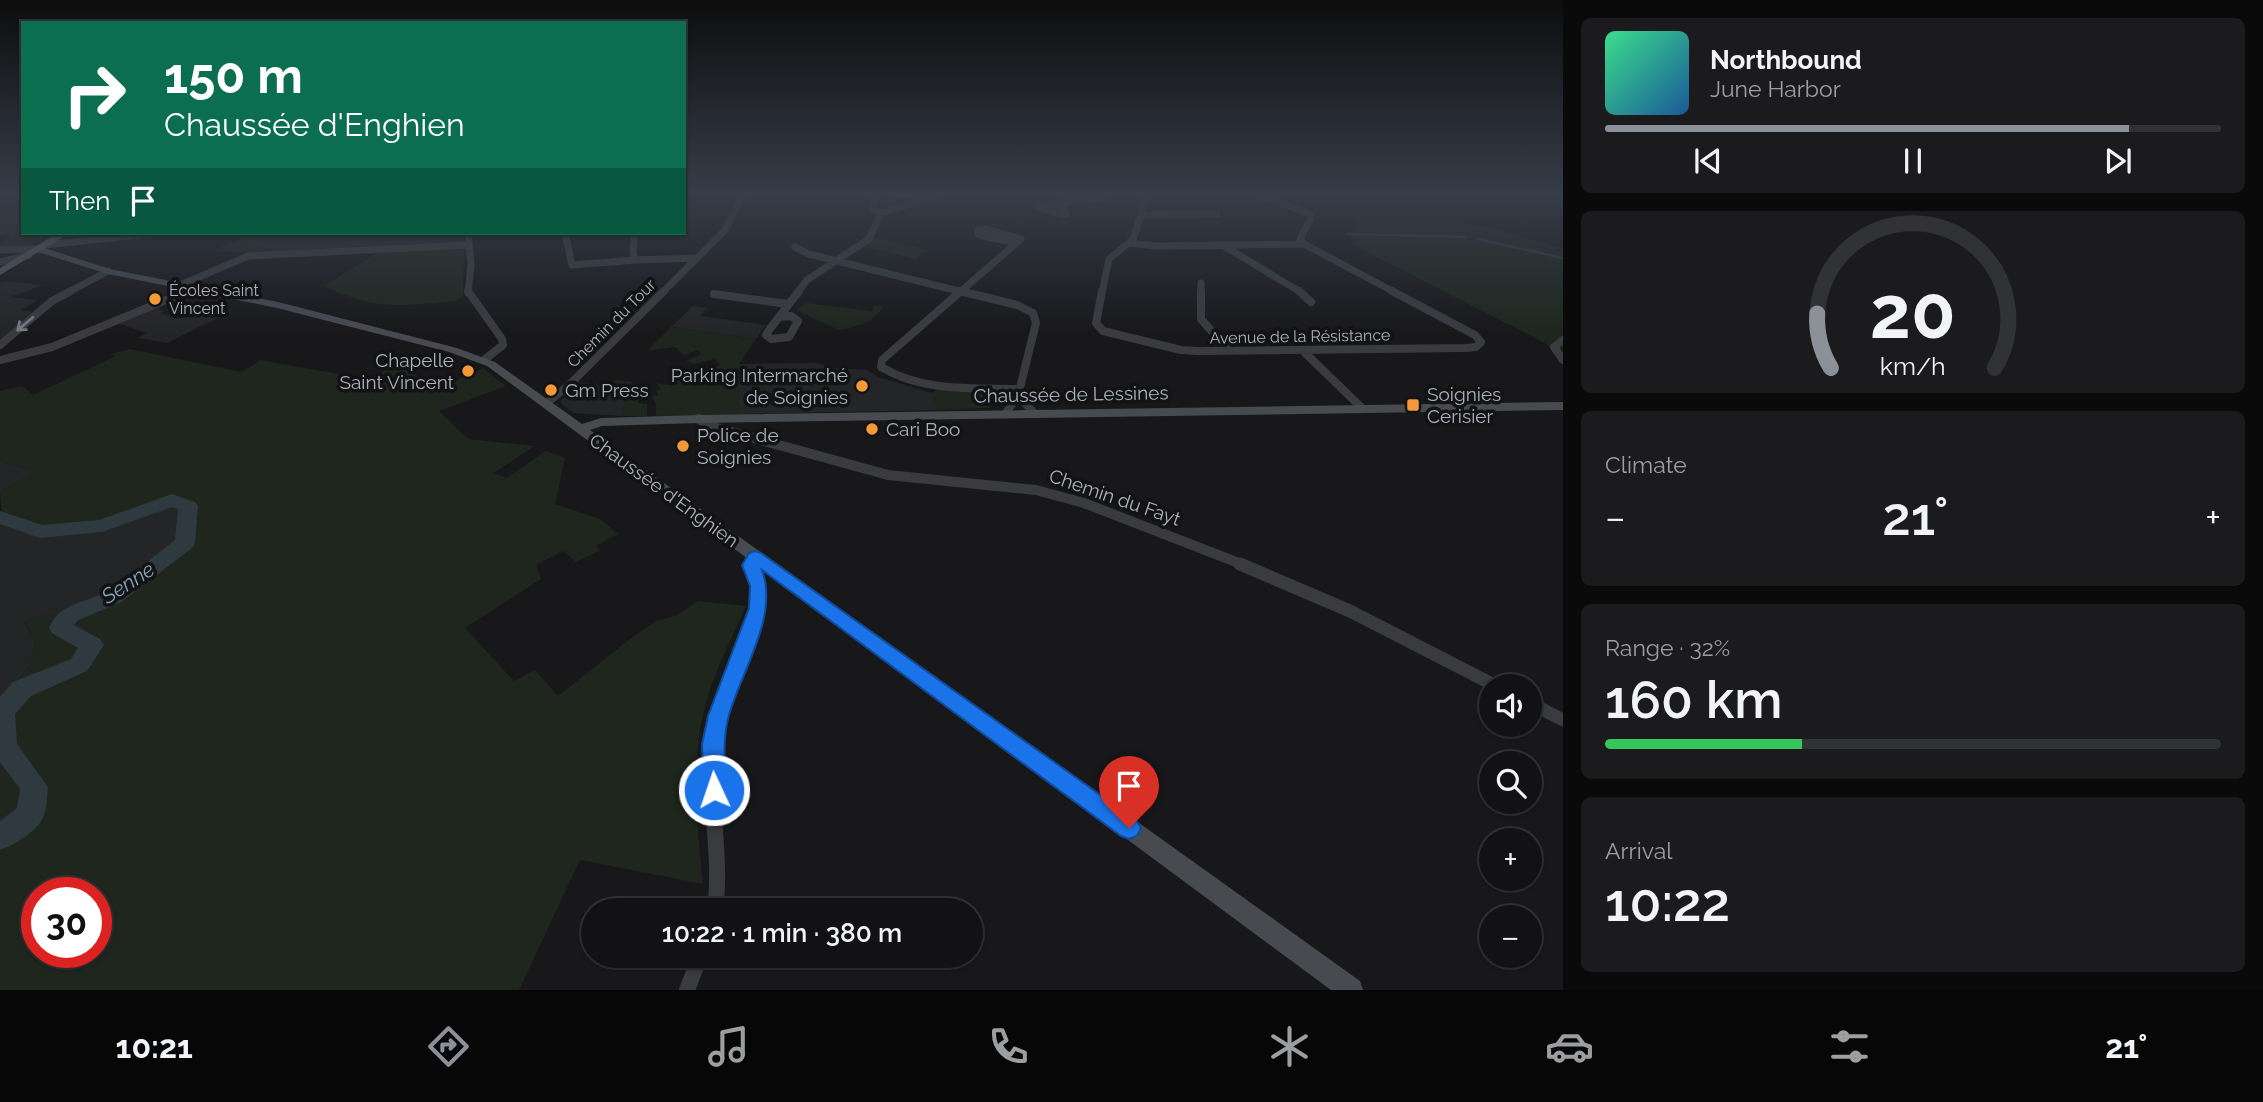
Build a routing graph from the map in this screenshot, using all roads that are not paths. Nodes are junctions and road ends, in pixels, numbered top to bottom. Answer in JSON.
{"nodes":[{"id":1,"x":51,"y":241,"type":"edge"},
{"id":2,"x":76,"y":241,"type":"edge"},
{"id":3,"x":88,"y":241,"type":"edge"},
{"id":4,"x":469,"y":241,"type":"edge"},
{"id":5,"x":567,"y":241,"type":"edge"},
{"id":6,"x":634,"y":241,"type":"edge"},
{"id":7,"x":714,"y":241,"type":"edge"},
{"id":8,"x":863,"y":241,"type":"edge"},
{"id":9,"x":1010,"y":241,"type":"edge"},
{"id":10,"x":1302,"y":241,"type":"edge"},
{"id":11,"x":73,"y":243,"type":"junction"},
{"id":12,"x":1016,"y":243,"type":"joint"},
{"id":13,"x":1129,"y":243,"type":"joint"},
{"id":14,"x":1304,"y":244,"type":"junction"},
{"id":15,"x":469,"y":245,"type":"junction"},
{"id":16,"x":1224,"y":246,"type":"junction"},
{"id":17,"x":795,"y":247,"type":"dead end"},
{"id":18,"x":0,"y":250,"type":"edge"},
{"id":19,"x":37,"y":250,"type":"junction"},
{"id":20,"x":697,"y":258,"type":"junction"},
{"id":21,"x":636,"y":260,"type":"junction"},
{"id":22,"x":836,"y":261,"type":"junction"},
{"id":23,"x":0,"y":262,"type":"edge"},
{"id":24,"x":108,"y":271,"type":"junction"},
{"id":25,"x":0,"y":272,"type":"edge"},
{"id":26,"x":1201,"y":283,"type":"dead end"},
{"id":27,"x":178,"y":286,"type":"junction"},
{"id":28,"x":193,"y":289,"type":"junction"},
{"id":29,"x":960,"y":291,"type":"junction"},
{"id":30,"x":714,"y":294,"type":"dead end"},
{"id":31,"x":1311,"y":302,"type":"dead end"},
{"id":32,"x":788,"y":304,"type":"junction"},
{"id":33,"x":779,"y":317,"type":"dead end"},
{"id":34,"x":1563,"y":340,"type":"edge"},
{"id":35,"x":0,"y":345,"type":"edge"},
{"id":36,"x":1307,"y":350,"type":"junction"},
{"id":37,"x":1229,"y":351,"type":"junction"},
{"id":38,"x":0,"y":360,"type":"edge"},
{"id":39,"x":484,"y":360,"type":"junction"},
{"id":40,"x":1563,"y":360,"type":"edge"},
{"id":41,"x":1019,"y":393,"type":"junction"},
{"id":42,"x":547,"y":403,"type":"junction"},
{"id":43,"x":1563,"y":406,"type":"edge"},
{"id":44,"x":1368,"y":409,"type":"junction"},
{"id":45,"x":1034,"y":413,"type":"junction"},
{"id":46,"x":1005,"y":414,"type":"junction"},
{"id":47,"x":699,"y":419,"type":"junction"},
{"id":48,"x":580,"y":429,"type":"junction"},
{"id":49,"x":755,"y":557,"type":"junction"},
{"id":50,"x":1479,"y":677,"type":"edge"},
{"id":51,"x":1542,"y":709,"type":"edge"},
{"id":52,"x":1563,"y":720,"type":"edge"},
{"id":53,"x":717,"y":898,"type":"edge"},
{"id":54,"x":695,"y":968,"type":"edge"},
{"id":55,"x":687,"y":990,"type":"edge"},
{"id":56,"x":1351,"y":990,"type":"edge"}],
"edges":[{"from":1,"to":19,"type":"main road"},
{"from":2,"to":11,"type":"street"},
{"from":3,"to":11,"type":"street"},
{"from":4,"to":15,"type":"street"},
{"from":5,"to":21,"type":"street"},
{"from":6,"to":21,"type":"street"},
{"from":7,"to":20,"type":"street","name":"Chemin du Tour"},
{"from":8,"to":22,"type":"street"},
{"from":9,"to":12,"type":"street"},
{"from":10,"to":14,"type":"street"},
{"from":11,"to":19,"type":"street"},
{"from":12,"to":29,"type":"street"},
{"from":13,"to":16,"type":"street"},
{"from":13,"to":37,"type":"street","name":"Avenue de la Résistance"},
{"from":14,"to":16,"type":"street"},
{"from":14,"to":36,"type":"street","name":"Avenue de la Résistance"},
{"from":15,"to":27,"type":"street"},
{"from":15,"to":39,"type":"street"},
{"from":16,"to":31,"type":"street"},
{"from":17,"to":22,"type":"street"},
{"from":18,"to":19,"type":"street"},
{"from":19,"to":23,"type":"street"},
{"from":19,"to":24,"type":"main road","name":"Chaussée d'Enghien"},
{"from":19,"to":25,"type":"main road"},
{"from":20,"to":21,"type":"street"},
{"from":20,"to":42,"type":"street","name":"Chemin du Tour"},
{"from":22,"to":29,"type":"street"},
{"from":22,"to":32,"type":"street"},
{"from":24,"to":27,"type":"main road","name":"Chaussée d'Enghien"},
{"from":24,"to":35,"type":"street","one_way":true},
{"from":26,"to":37,"type":"street"},
{"from":27,"to":28,"type":"main road","name":"Chaussée d'Enghien"},
{"from":28,"to":38,"type":"street"},
{"from":28,"to":39,"type":"main road","name":"Chaussée d'Enghien"},
{"from":29,"to":41,"type":"street"},
{"from":29,"to":41,"type":"street"},
{"from":30,"to":32,"type":"street"},
{"from":32,"to":33,"type":"street"},
{"from":34,"to":40,"type":"street"},
{"from":36,"to":37,"type":"street","name":"Avenue de la Résistance"},
{"from":36,"to":44,"type":"street","name":"Avenue de la Résistance"},
{"from":39,"to":42,"type":"main road","name":"Chaussée d'Enghien"},
{"from":41,"to":45,"type":"street"},
{"from":41,"to":46,"type":"street"},
{"from":42,"to":48,"type":"main road","name":"Chaussée d'Enghien"},
{"from":43,"to":44,"type":"main road","name":"Chaussée de Lessines"},
{"from":44,"to":45,"type":"main road","name":"Chaussée de Lessines"},
{"from":45,"to":46,"type":"main road","name":"Chaussée de Lessines"},
{"from":46,"to":47,"type":"main road","name":"Chaussée de Lessines"},
{"from":47,"to":48,"type":"main road","name":"Chaussée de Lessines"},
{"from":47,"to":50,"type":"street","name":"Chemin du Fayt"},
{"from":48,"to":49,"type":"main road","name":"Chaussée d'Enghien"},
{"from":49,"to":53,"type":"street"},
{"from":49,"to":56,"type":"main road","name":"Chaussée d'Enghien"},
{"from":51,"to":52,"type":"street"},
{"from":54,"to":55,"type":"street"}]}
